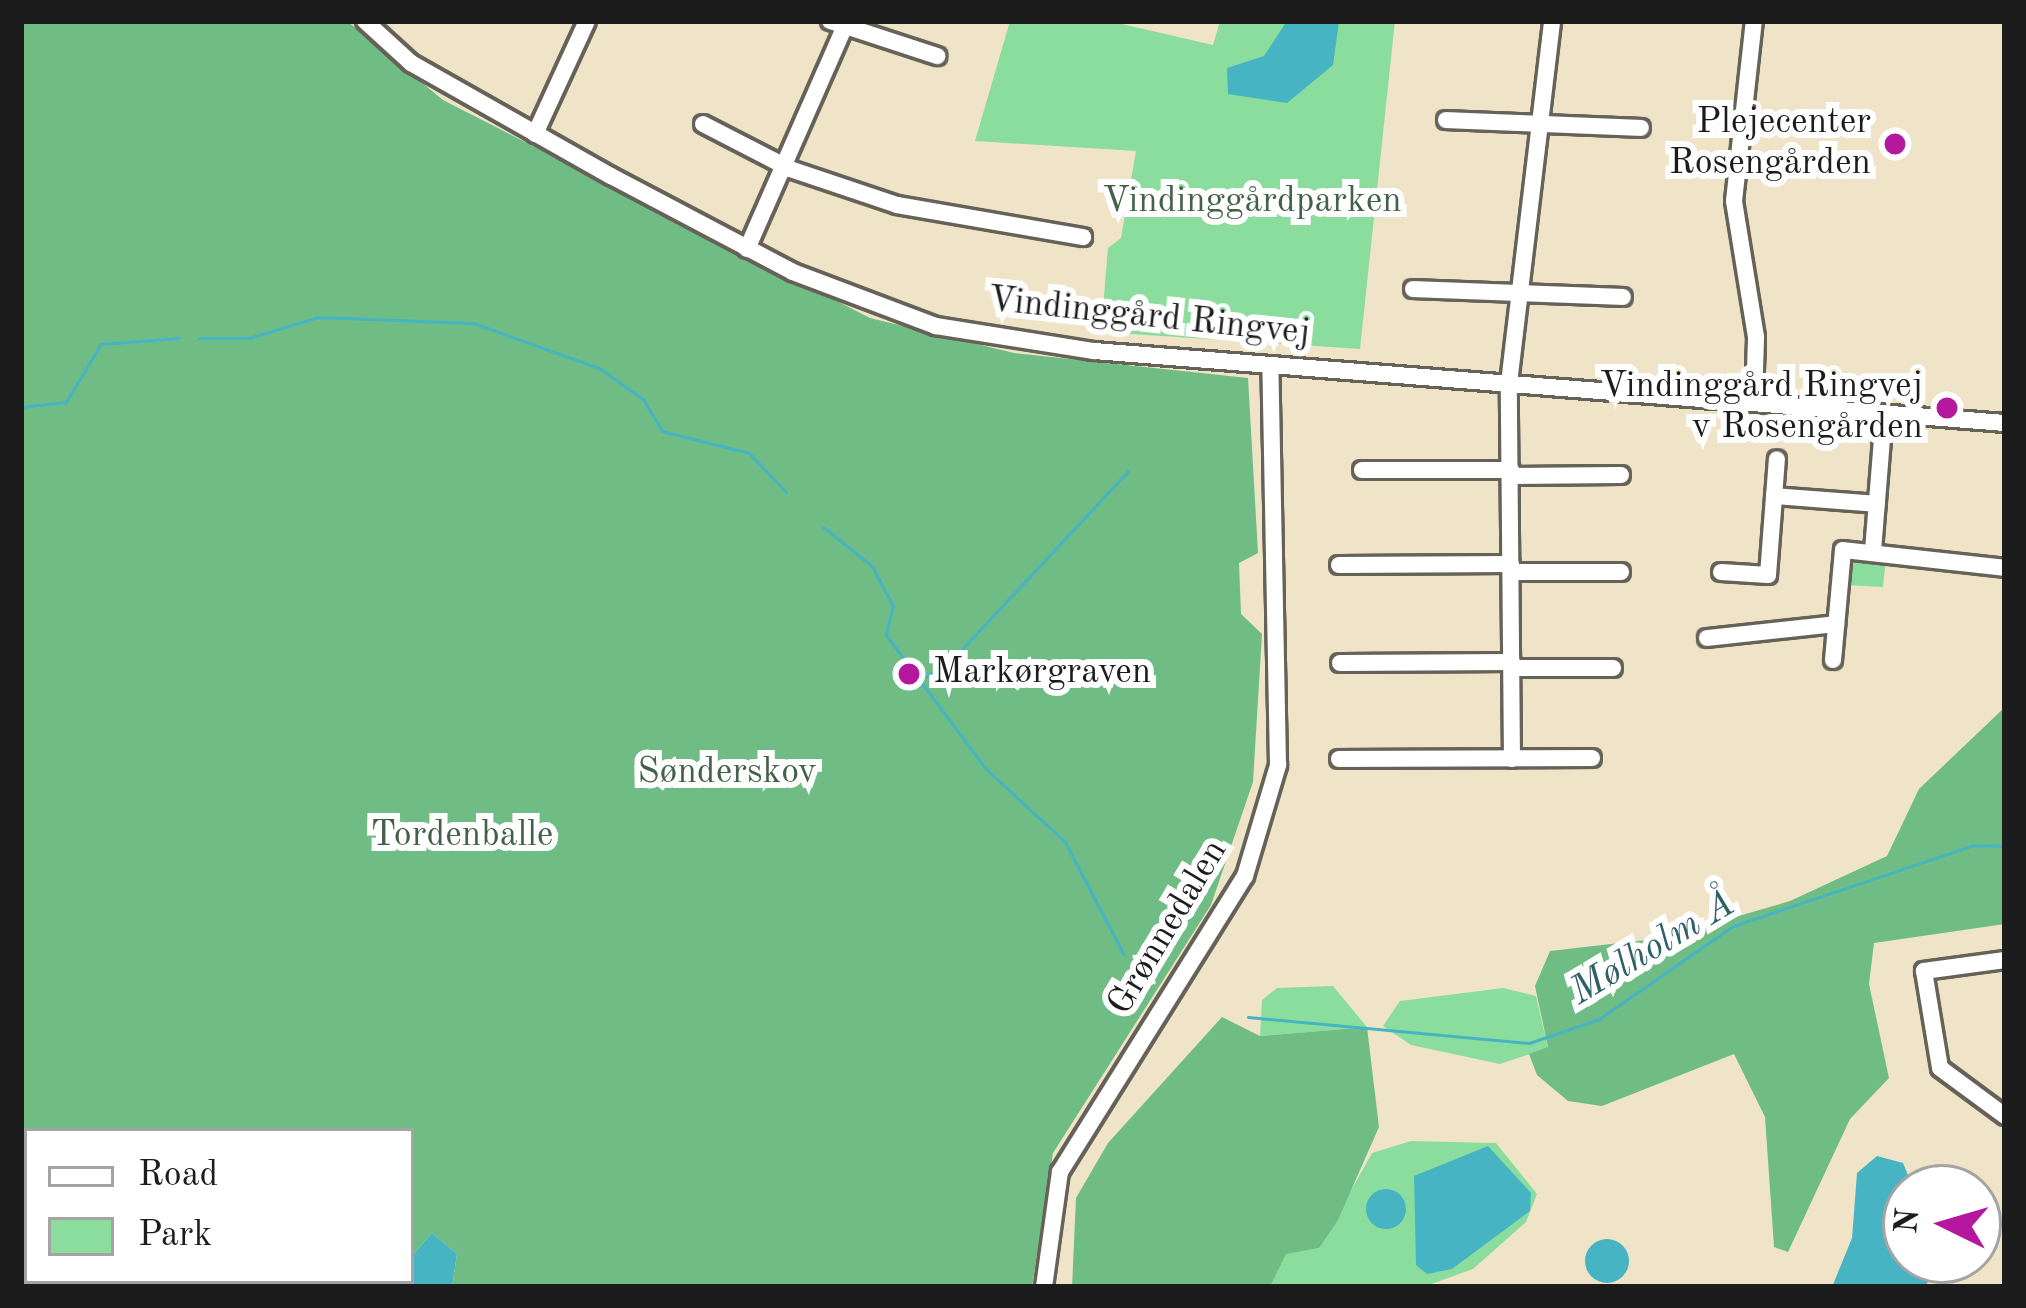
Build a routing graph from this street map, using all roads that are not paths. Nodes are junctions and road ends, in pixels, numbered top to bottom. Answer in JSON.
{"nodes":[{"id":1,"x":365,"y":21,"type":"edge"},
{"id":2,"x":587,"y":21,"type":"edge"},
{"id":3,"x":1552,"y":21,"type":"edge"},
{"id":4,"x":1754,"y":21,"type":"edge"},
{"id":5,"x":841,"y":23,"type":"edge"},
{"id":6,"x":937,"y":56,"type":"dead end"},
{"id":7,"x":1540,"y":117,"type":"junction"},
{"id":8,"x":1446,"y":120,"type":"dead end"},
{"id":9,"x":704,"y":124,"type":"dead end"},
{"id":10,"x":1641,"y":128,"type":"dead end"},
{"id":11,"x":535,"y":134,"type":"junction"},
{"id":12,"x":790,"y":169,"type":"junction"},
{"id":13,"x":1083,"y":237,"type":"dead end"},
{"id":14,"x":748,"y":249,"type":"junction"},
{"id":15,"x":1521,"y":285,"type":"junction"},
{"id":16,"x":1413,"y":289,"type":"dead end"},
{"id":17,"x":1623,"y":297,"type":"dead end"},
{"id":18,"x":1270,"y":365,"type":"junction"},
{"id":19,"x":1509,"y":383,"type":"junction"},
{"id":20,"x":1754,"y":402,"type":"junction"},
{"id":21,"x":1884,"y":414,"type":"junction"},
{"id":22,"x":2005,"y":423,"type":"edge"},
{"id":23,"x":1777,"y":459,"type":"dead end"},
{"id":24,"x":1362,"y":470,"type":"dead end"},
{"id":25,"x":1510,"y":473,"type":"junction"},
{"id":26,"x":1621,"y":475,"type":"dead end"},
{"id":27,"x":1774,"y":496,"type":"junction"},
{"id":28,"x":1877,"y":504,"type":"junction"},
{"id":29,"x":1873,"y":551,"type":"junction"},
{"id":30,"x":1339,"y":565,"type":"dead end"},
{"id":31,"x":1511,"y":568,"type":"junction"},
{"id":32,"x":2005,"y":568,"type":"edge"},
{"id":33,"x":1621,"y":572,"type":"dead end"},
{"id":34,"x":1721,"y":572,"type":"dead end"},
{"id":35,"x":1836,"y":624,"type":"junction"},
{"id":36,"x":1707,"y":638,"type":"dead end"},
{"id":37,"x":1833,"y":660,"type":"dead end"},
{"id":38,"x":1340,"y":663,"type":"dead end"},
{"id":39,"x":1512,"y":665,"type":"junction"},
{"id":40,"x":1613,"y":668,"type":"dead end"},
{"id":41,"x":1592,"y":758,"type":"dead end"},
{"id":42,"x":1512,"y":759,"type":"junction"},
{"id":43,"x":1339,"y":760,"type":"dead end"},
{"id":44,"x":2005,"y":960,"type":"edge"},
{"id":45,"x":2005,"y":1116,"type":"edge"},
{"id":46,"x":1044,"y":1287,"type":"edge"}],
"edges":[{"from":1,"to":11,"type":"street","name":"Vindinggård Ringvej"},
{"from":2,"to":11,"type":"street"},
{"from":3,"to":7,"type":"street"},
{"from":4,"to":20,"type":"street"},
{"from":5,"to":6,"type":"street"},
{"from":5,"to":12,"type":"street"},
{"from":7,"to":8,"type":"street"},
{"from":7,"to":10,"type":"street"},
{"from":7,"to":15,"type":"street"},
{"from":9,"to":12,"type":"street"},
{"from":11,"to":14,"type":"street","name":"Vindinggård Ringvej"},
{"from":12,"to":13,"type":"street"},
{"from":12,"to":14,"type":"street"},
{"from":14,"to":18,"type":"street","name":"Vindinggård Ringvej"},
{"from":15,"to":16,"type":"street"},
{"from":15,"to":17,"type":"street"},
{"from":15,"to":19,"type":"street"},
{"from":18,"to":19,"type":"street","name":"Vindinggård Ringvej"},
{"from":18,"to":46,"type":"street","name":"Grønnedalen"},
{"from":19,"to":20,"type":"street","name":"Vindinggård Ringvej"},
{"from":19,"to":25,"type":"street"},
{"from":20,"to":21,"type":"street","name":"Vindinggård Ringvej"},
{"from":21,"to":22,"type":"street","name":"Vindinggård Ringvej"},
{"from":21,"to":28,"type":"street"},
{"from":23,"to":27,"type":"street"},
{"from":24,"to":25,"type":"street"},
{"from":25,"to":26,"type":"street"},
{"from":25,"to":31,"type":"street"},
{"from":27,"to":28,"type":"street"},
{"from":27,"to":34,"type":"street"},
{"from":28,"to":29,"type":"street"},
{"from":29,"to":32,"type":"street"},
{"from":29,"to":35,"type":"street"},
{"from":30,"to":31,"type":"street"},
{"from":31,"to":33,"type":"street"},
{"from":31,"to":39,"type":"street"},
{"from":35,"to":36,"type":"street"},
{"from":35,"to":37,"type":"street"},
{"from":38,"to":39,"type":"street"},
{"from":39,"to":40,"type":"street"},
{"from":39,"to":42,"type":"street"},
{"from":41,"to":42,"type":"street"},
{"from":42,"to":43,"type":"street"},
{"from":44,"to":45,"type":"street"}]}
